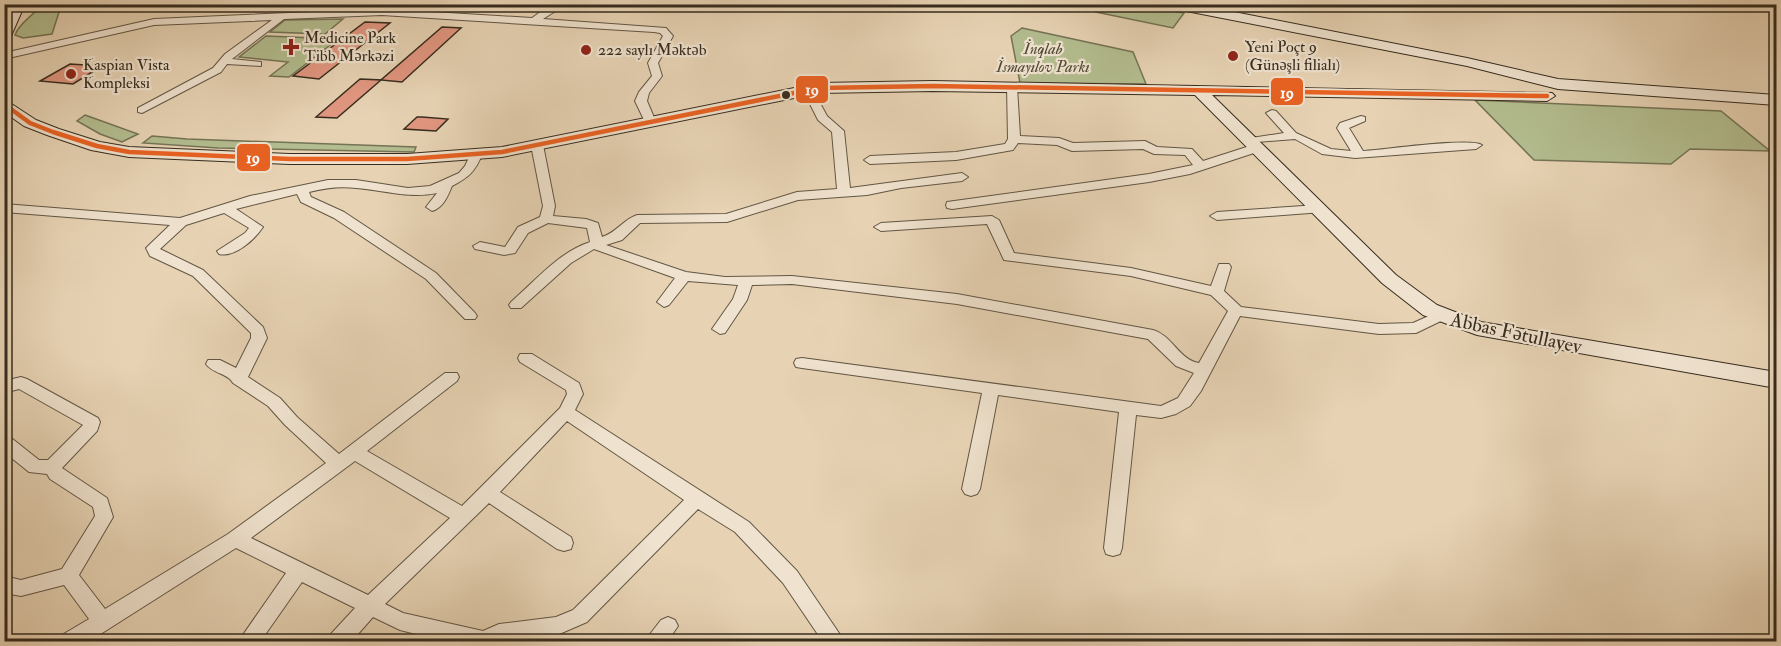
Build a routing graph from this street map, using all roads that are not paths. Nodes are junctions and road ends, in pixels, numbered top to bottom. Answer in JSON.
{"nodes":[{"id":1,"x":379,"y":4,"type":"edge"},
{"id":2,"x":669,"y":4,"type":"edge"},
{"id":3,"x":1171,"y":4,"type":"edge"},
{"id":4,"x":15,"y":8,"type":"edge"},
{"id":5,"x":368,"y":13,"type":"junction"},
{"id":6,"x":280,"y":18,"type":"junction"},
{"id":7,"x":535,"y":21,"type":"junction"},
{"id":8,"x":4,"y":36,"type":"edge"},
{"id":9,"x":4,"y":56,"type":"edge"},
{"id":10,"x":224,"y":61,"type":"junction"},
{"id":11,"x":257,"y":64,"type":"dead end"},
{"id":12,"x":1493,"y":68,"type":"junction"},
{"id":13,"x":1540,"y":81,"type":"junction"},
{"id":14,"x":1522,"y":86,"type":"junction"},
{"id":15,"x":1012,"y":87,"type":"junction"},
{"id":16,"x":808,"y":90,"type":"junction"},
{"id":17,"x":1200,"y":91,"type":"junction"},
{"id":18,"x":1490,"y":96,"type":"junction"},
{"id":19,"x":1549,"y":96,"type":"junction"},
{"id":20,"x":1776,"y":100,"type":"edge"},
{"id":21,"x":4,"y":104,"type":"edge"},
{"id":22,"x":1776,"y":107,"type":"edge"},
{"id":23,"x":142,"y":110,"type":"dead end"},
{"id":24,"x":1272,"y":113,"type":"dead end"},
{"id":25,"x":1361,"y":119,"type":"dead end"},
{"id":26,"x":650,"y":122,"type":"junction"},
{"id":27,"x":1293,"y":136,"type":"junction"},
{"id":28,"x":1014,"y":138,"type":"junction"},
{"id":29,"x":537,"y":145,"type":"junction"},
{"id":30,"x":1252,"y":145,"type":"junction"},
{"id":31,"x":1476,"y":145,"type":"dead end"},
{"id":32,"x":1358,"y":153,"type":"junction"},
{"id":33,"x":476,"y":154,"type":"junction"},
{"id":34,"x":956,"y":156,"type":"junction"},
{"id":35,"x":870,"y":160,"type":"dead end"},
{"id":36,"x":1201,"y":166,"type":"junction"},
{"id":37,"x":962,"y":177,"type":"junction"},
{"id":38,"x":446,"y":185,"type":"junction"},
{"id":39,"x":300,"y":188,"type":"junction"},
{"id":40,"x":844,"y":192,"type":"junction"},
{"id":41,"x":969,"y":203,"type":"junction"},
{"id":42,"x":952,"y":205,"type":"dead end"},
{"id":43,"x":432,"y":207,"type":"dead end"},
{"id":44,"x":4,"y":208,"type":"edge"},
{"id":45,"x":228,"y":209,"type":"junction"},
{"id":46,"x":1318,"y":209,"type":"junction"},
{"id":47,"x":1217,"y":216,"type":"dead end"},
{"id":48,"x":546,"y":219,"type":"junction"},
{"id":49,"x":181,"y":222,"type":"junction"},
{"id":50,"x":881,"y":227,"type":"dead end"},
{"id":51,"x":597,"y":244,"type":"junction"},
{"id":52,"x":480,"y":246,"type":"dead end"},
{"id":53,"x":224,"y":251,"type":"dead end"},
{"id":54,"x":1224,"y":267,"type":"dead end"},
{"id":55,"x":684,"y":276,"type":"junction"},
{"id":56,"x":747,"y":280,"type":"junction"},
{"id":57,"x":1216,"y":292,"type":"junction"},
{"id":58,"x":664,"y":302,"type":"dead end"},
{"id":59,"x":516,"y":305,"type":"dead end"},
{"id":60,"x":1238,"y":311,"type":"junction"},
{"id":61,"x":470,"y":316,"type":"dead end"},
{"id":62,"x":1440,"y":316,"type":"junction"},
{"id":63,"x":720,"y":329,"type":"dead end"},
{"id":64,"x":526,"y":358,"type":"dead end"},
{"id":65,"x":802,"y":363,"type":"dead end"},
{"id":66,"x":214,"y":364,"type":"dead end"},
{"id":67,"x":1204,"y":369,"type":"junction"},
{"id":68,"x":239,"y":376,"type":"junction"},
{"id":69,"x":451,"y":377,"type":"dead end"},
{"id":70,"x":1776,"y":380,"type":"edge"},
{"id":71,"x":4,"y":387,"type":"edge"},
{"id":72,"x":991,"y":389,"type":"junction"},
{"id":73,"x":1128,"y":408,"type":"junction"},
{"id":74,"x":566,"y":412,"type":"junction"},
{"id":75,"x":4,"y":442,"type":"edge"},
{"id":76,"x":354,"y":452,"type":"junction"},
{"id":77,"x":338,"y":464,"type":"junction"},
{"id":78,"x":52,"y":467,"type":"junction"},
{"id":79,"x":972,"y":489,"type":"dead end"},
{"id":80,"x":488,"y":493,"type":"junction"},
{"id":81,"x":696,"y":499,"type":"junction"},
{"id":82,"x":463,"y":516,"type":"junction"},
{"id":83,"x":236,"y":539,"type":"junction"},
{"id":84,"x":564,"y":543,"type":"dead end"},
{"id":85,"x":1113,"y":548,"type":"dead end"},
{"id":86,"x":299,"y":570,"type":"junction"},
{"id":87,"x":68,"y":576,"type":"junction"},
{"id":88,"x":4,"y":584,"type":"edge"},
{"id":89,"x":370,"y":606,"type":"junction"},
{"id":90,"x":102,"y":622,"type":"junction"},
{"id":91,"x":668,"y":626,"type":"dead end"},
{"id":92,"x":487,"y":641,"type":"edge"},
{"id":93,"x":69,"y":642,"type":"edge"},
{"id":94,"x":248,"y":642,"type":"edge"},
{"id":95,"x":338,"y":642,"type":"edge"},
{"id":96,"x":654,"y":642,"type":"edge"},
{"id":97,"x":835,"y":642,"type":"edge"}],
"edges":[{"from":1,"to":5,"type":"street"},
{"from":2,"to":7,"type":"street"},
{"from":3,"to":12,"type":"main road"},
{"from":4,"to":8,"type":"main road"},
{"from":5,"to":6,"type":"street"},
{"from":5,"to":7,"type":"street"},
{"from":6,"to":9,"type":"street"},
{"from":6,"to":10,"type":"street"},
{"from":7,"to":26,"type":"street"},
{"from":10,"to":11,"type":"street"},
{"from":10,"to":23,"type":"street"},
{"from":12,"to":13,"type":"main road"},
{"from":12,"to":14,"type":"main road"},
{"from":13,"to":14,"type":"main road"},
{"from":13,"to":19,"type":"main road"},
{"from":13,"to":20,"type":"main road"},
{"from":14,"to":18,"type":"main road"},
{"from":14,"to":19,"type":"main road"},
{"from":15,"to":16,"type":"main road"},
{"from":15,"to":17,"type":"main road"},
{"from":15,"to":28,"type":"street"},
{"from":16,"to":26,"type":"main road"},
{"from":16,"to":40,"type":"street"},
{"from":17,"to":18,"type":"main road"},
{"from":17,"to":30,"type":"main road","name":"Abbas Fətullayev"},
{"from":18,"to":19,"type":"main road"},
{"from":19,"to":22,"type":"main road"},
{"from":21,"to":33,"type":"main road"},
{"from":24,"to":27,"type":"street"},
{"from":25,"to":32,"type":"street"},
{"from":26,"to":29,"type":"main road"},
{"from":27,"to":30,"type":"street"},
{"from":27,"to":32,"type":"street"},
{"from":28,"to":34,"type":"street"},
{"from":28,"to":36,"type":"street"},
{"from":29,"to":33,"type":"main road"},
{"from":29,"to":48,"type":"street"},
{"from":30,"to":36,"type":"street"},
{"from":30,"to":46,"type":"main road","name":"Abbas Fətullayev"},
{"from":31,"to":32,"type":"street"},
{"from":33,"to":38,"type":"street"},
{"from":34,"to":35,"type":"street"},
{"from":34,"to":37,"type":"street"},
{"from":36,"to":41,"type":"street"},
{"from":37,"to":40,"type":"street"},
{"from":37,"to":41,"type":"street"},
{"from":38,"to":39,"type":"street"},
{"from":38,"to":43,"type":"street"},
{"from":39,"to":45,"type":"street"},
{"from":39,"to":61,"type":"street"},
{"from":40,"to":51,"type":"street"},
{"from":41,"to":42,"type":"street"},
{"from":44,"to":49,"type":"street"},
{"from":45,"to":49,"type":"street"},
{"from":45,"to":53,"type":"street"},
{"from":46,"to":47,"type":"street"},
{"from":46,"to":62,"type":"main road","name":"Abbas Fətullayev"},
{"from":48,"to":51,"type":"street"},
{"from":48,"to":52,"type":"street"},
{"from":49,"to":68,"type":"street"},
{"from":50,"to":57,"type":"street"},
{"from":51,"to":55,"type":"street"},
{"from":51,"to":59,"type":"street"},
{"from":54,"to":57,"type":"street"},
{"from":55,"to":56,"type":"street"},
{"from":55,"to":58,"type":"street"},
{"from":56,"to":63,"type":"street"},
{"from":56,"to":67,"type":"street"},
{"from":57,"to":60,"type":"street"},
{"from":60,"to":62,"type":"street"},
{"from":60,"to":67,"type":"street"},
{"from":62,"to":70,"type":"main road","name":"Abbas Fətullayev"},
{"from":64,"to":74,"type":"street"},
{"from":65,"to":72,"type":"street"},
{"from":66,"to":68,"type":"street"},
{"from":67,"to":73,"type":"street"},
{"from":68,"to":77,"type":"street"},
{"from":69,"to":76,"type":"street"},
{"from":71,"to":78,"type":"street"},
{"from":72,"to":73,"type":"street"},
{"from":72,"to":79,"type":"street"},
{"from":73,"to":85,"type":"street"},
{"from":74,"to":80,"type":"street"},
{"from":74,"to":81,"type":"street"},
{"from":75,"to":78,"type":"street"},
{"from":76,"to":77,"type":"street"},
{"from":76,"to":82,"type":"street"},
{"from":77,"to":83,"type":"street"},
{"from":78,"to":87,"type":"street"},
{"from":80,"to":82,"type":"street"},
{"from":80,"to":84,"type":"street"},
{"from":81,"to":92,"type":"street"},
{"from":81,"to":97,"type":"street"},
{"from":82,"to":89,"type":"street"},
{"from":83,"to":86,"type":"street"},
{"from":83,"to":90,"type":"street"},
{"from":86,"to":89,"type":"street"},
{"from":86,"to":94,"type":"street"},
{"from":87,"to":88,"type":"street"},
{"from":87,"to":90,"type":"street"},
{"from":89,"to":92,"type":"street"},
{"from":89,"to":95,"type":"street"},
{"from":90,"to":93,"type":"street"},
{"from":91,"to":96,"type":"street"}]}
